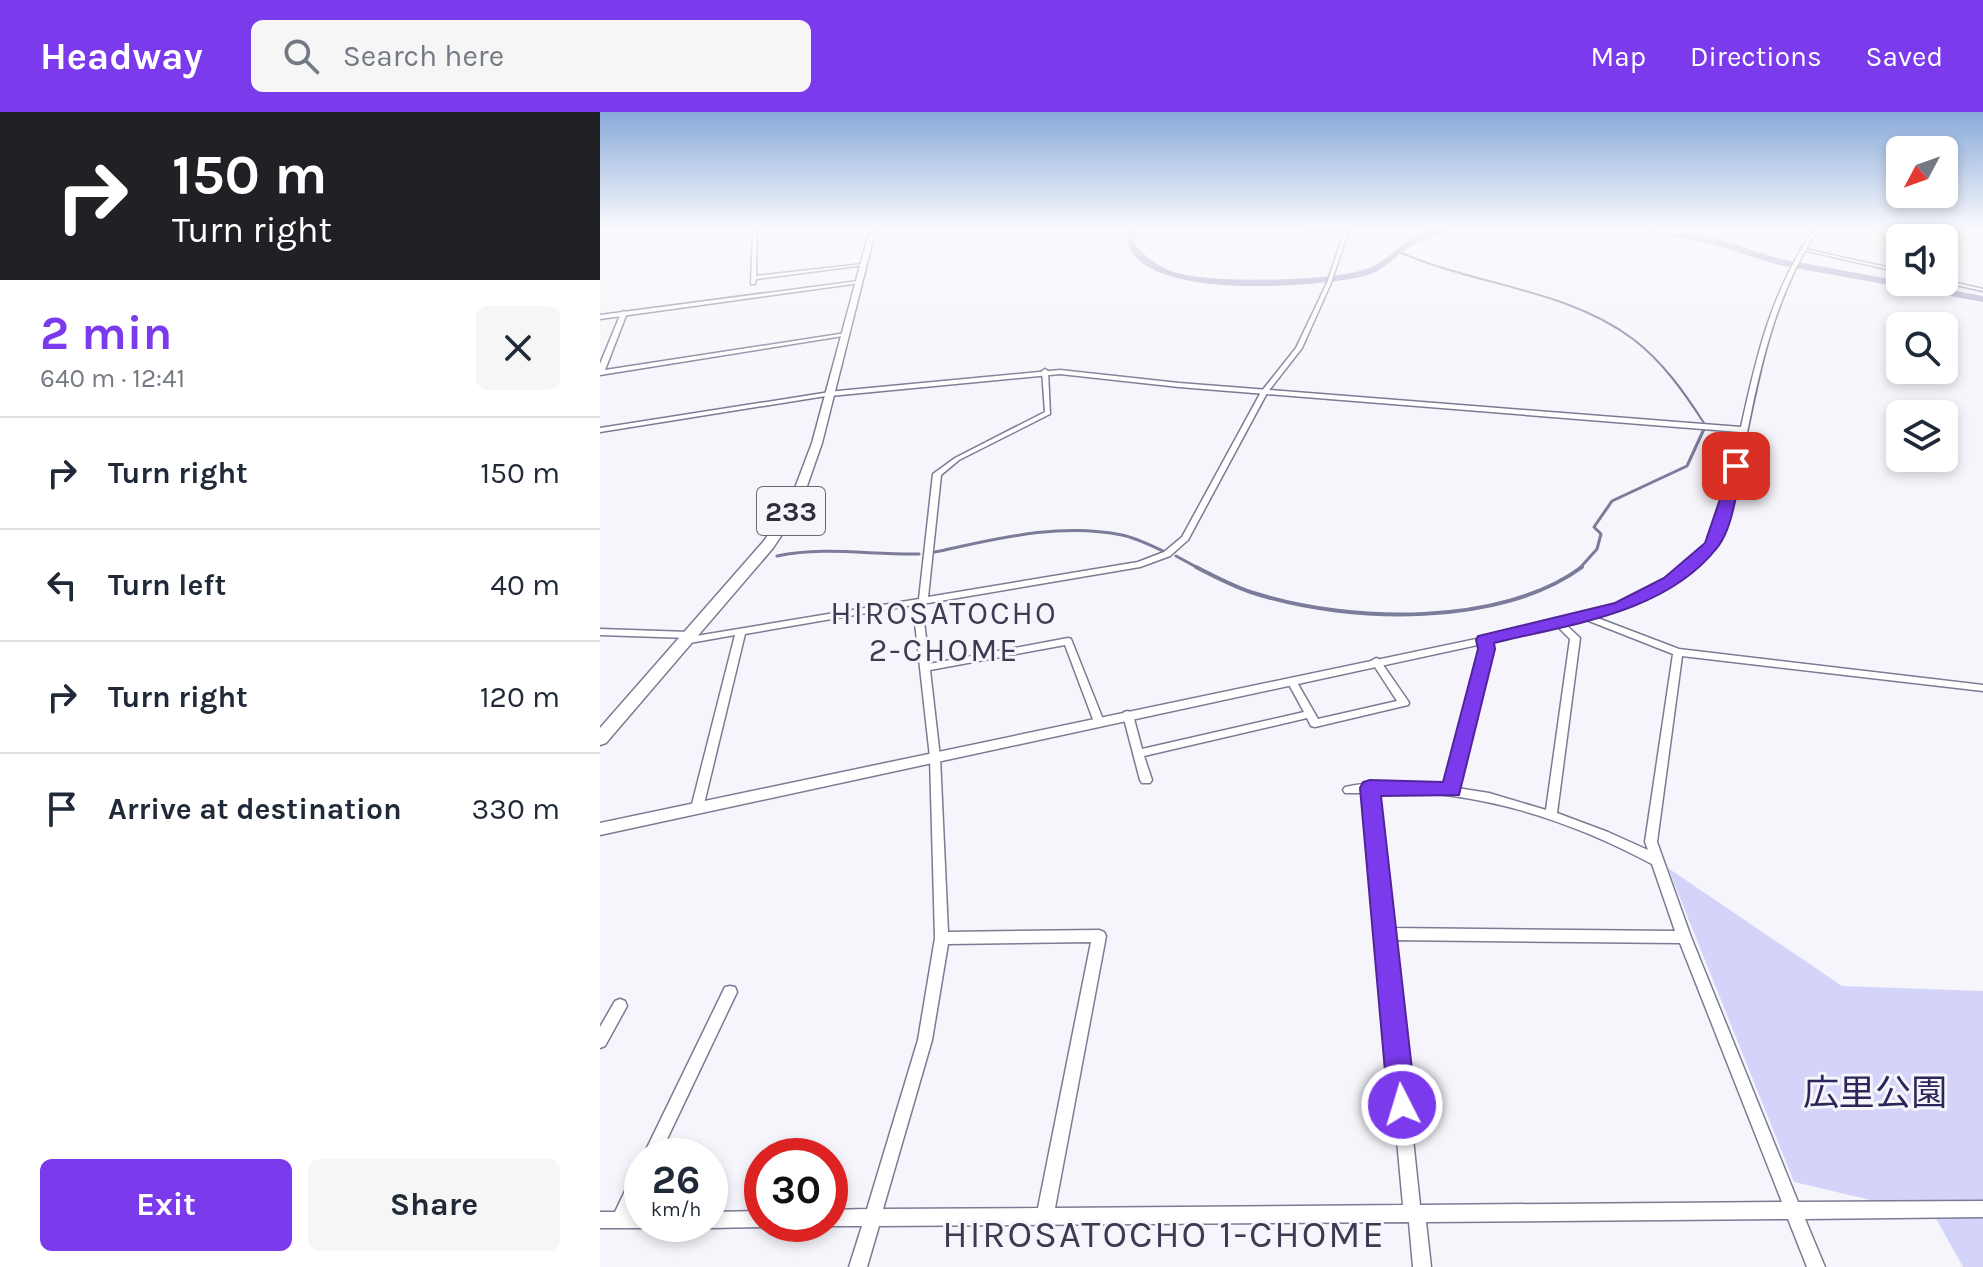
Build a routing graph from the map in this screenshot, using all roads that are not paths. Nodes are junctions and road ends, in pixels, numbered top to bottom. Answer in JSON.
{"nodes":[{"id":1,"x":858,"y":282,"type":"edge"},
{"id":2,"x":753,"y":283,"type":"edge"},
{"id":3,"x":851,"y":283,"type":"edge"},
{"id":4,"x":1329,"y":283,"type":"edge"},
{"id":5,"x":1784,"y":283,"type":"edge"},
{"id":6,"x":1958,"y":284,"type":"edge"},
{"id":7,"x":1983,"y":290,"type":"edge"},
{"id":8,"x":753,"y":295,"type":"junction"},
{"id":9,"x":624,"y":313,"type":"junction"},
{"id":10,"x":600,"y":317,"type":"edge"},
{"id":11,"x":846,"y":335,"type":"junction"},
{"id":12,"x":1045,"y":371,"type":"junction"},
{"id":13,"x":1264,"y":392,"type":"junction"},
{"id":14,"x":830,"y":394,"type":"junction"},
{"id":15,"x":600,"y":430,"type":"edge"},
{"id":16,"x":1744,"y":430,"type":"junction"},
{"id":17,"x":920,"y":600,"type":"junction"},
{"id":18,"x":1587,"y":617,"type":"junction"},
{"id":19,"x":1559,"y":623,"type":"junction"},
{"id":20,"x":741,"y":631,"type":"junction"},
{"id":21,"x":600,"y":632,"type":"edge"},
{"id":22,"x":686,"y":638,"type":"junction"},
{"id":23,"x":1484,"y":640,"type":"junction"},
{"id":24,"x":1678,"y":652,"type":"junction"},
{"id":25,"x":1376,"y":661,"type":"junction"},
{"id":26,"x":926,"y":668,"type":"junction"},
{"id":27,"x":1292,"y":681,"type":"junction"},
{"id":28,"x":1983,"y":688,"type":"edge"},
{"id":29,"x":1310,"y":714,"type":"junction"},
{"id":30,"x":1128,"y":715,"type":"junction"},
{"id":31,"x":1099,"y":722,"type":"junction"},
{"id":32,"x":600,"y":739,"type":"edge"},
{"id":33,"x":1138,"y":754,"type":"junction"},
{"id":34,"x":935,"y":757,"type":"junction"},
{"id":35,"x":1146,"y":780,"type":"dead end"},
{"id":36,"x":1370,"y":788,"type":"junction"},
{"id":37,"x":1349,"y":790,"type":"dead end"},
{"id":38,"x":1451,"y":790,"type":"junction"},
{"id":39,"x":697,"y":808,"type":"junction"},
{"id":40,"x":1551,"y":816,"type":"junction"},
{"id":41,"x":600,"y":829,"type":"edge"},
{"id":42,"x":1656,"y":860,"type":"junction"},
{"id":43,"x":1386,"y":934,"type":"junction"},
{"id":44,"x":1684,"y":937,"type":"junction"},
{"id":45,"x":942,"y":938,"type":"junction"},
{"id":46,"x":730,"y":992,"type":"dead end"},
{"id":47,"x":620,"y":1006,"type":"dead end"},
{"id":48,"x":600,"y":1041,"type":"edge"},
{"id":49,"x":660,"y":1138,"type":"edge"},
{"id":50,"x":1983,"y":1209,"type":"edge"},
{"id":51,"x":1793,"y":1210,"type":"junction"},
{"id":52,"x":624,"y":1212,"type":"edge"},
{"id":53,"x":1414,"y":1213,"type":"junction"},
{"id":54,"x":1045,"y":1217,"type":"junction"},
{"id":55,"x":848,"y":1218,"type":"edge"},
{"id":56,"x":873,"y":1218,"type":"junction"},
{"id":57,"x":600,"y":1220,"type":"edge"},
{"id":58,"x":620,"y":1220,"type":"junction"},
{"id":59,"x":624,"y":1220,"type":"edge"},
{"id":60,"x":858,"y":1267,"type":"edge"},
{"id":61,"x":1422,"y":1267,"type":"edge"},
{"id":62,"x":1816,"y":1267,"type":"edge"}],
"edges":[{"from":1,"to":11,"type":"highway","number":"233"},
{"from":2,"to":8,"type":"street"},
{"from":3,"to":8,"type":"street"},
{"from":4,"to":13,"type":"street"},
{"from":5,"to":16,"type":"street"},
{"from":6,"to":7,"type":"street"},
{"from":8,"to":9,"type":"street"},
{"from":9,"to":10,"type":"street"},
{"from":9,"to":11,"type":"street"},
{"from":11,"to":14,"type":"highway","number":"233"},
{"from":12,"to":13,"type":"street"},
{"from":12,"to":14,"type":"street"},
{"from":12,"to":17,"type":"street"},
{"from":13,"to":16,"type":"street"},
{"from":13,"to":17,"type":"street"},
{"from":14,"to":15,"type":"street"},
{"from":14,"to":22,"type":"highway","number":"233"},
{"from":16,"to":18,"type":"street"},
{"from":17,"to":20,"type":"street"},
{"from":17,"to":26,"type":"street"},
{"from":18,"to":19,"type":"street"},
{"from":18,"to":24,"type":"street"},
{"from":19,"to":23,"type":"street"},
{"from":19,"to":40,"type":"street"},
{"from":20,"to":22,"type":"street"},
{"from":20,"to":39,"type":"street"},
{"from":21,"to":22,"type":"street"},
{"from":22,"to":32,"type":"highway","number":"233"},
{"from":23,"to":25,"type":"street"},
{"from":23,"to":38,"type":"street"},
{"from":24,"to":28,"type":"street"},
{"from":24,"to":42,"type":"street"},
{"from":25,"to":27,"type":"street"},
{"from":25,"to":29,"type":"street"},
{"from":26,"to":31,"type":"street"},
{"from":26,"to":34,"type":"street"},
{"from":27,"to":29,"type":"street"},
{"from":27,"to":30,"type":"street"},
{"from":29,"to":33,"type":"street"},
{"from":30,"to":31,"type":"street"},
{"from":30,"to":33,"type":"street"},
{"from":31,"to":34,"type":"street"},
{"from":33,"to":35,"type":"street"},
{"from":34,"to":39,"type":"street"},
{"from":34,"to":45,"type":"street"},
{"from":36,"to":37,"type":"street"},
{"from":36,"to":38,"type":"street"},
{"from":36,"to":43,"type":"street"},
{"from":38,"to":40,"type":"street"},
{"from":39,"to":41,"type":"street"},
{"from":40,"to":42,"type":"street"},
{"from":42,"to":44,"type":"street"},
{"from":43,"to":44,"type":"street"},
{"from":43,"to":53,"type":"street"},
{"from":44,"to":51,"type":"street"},
{"from":45,"to":54,"type":"street"},
{"from":45,"to":56,"type":"street"},
{"from":46,"to":49,"type":"street"},
{"from":47,"to":48,"type":"street"},
{"from":50,"to":51,"type":"street"},
{"from":51,"to":53,"type":"street"},
{"from":51,"to":62,"type":"street"},
{"from":52,"to":58,"type":"street"},
{"from":53,"to":54,"type":"street"},
{"from":53,"to":61,"type":"street"},
{"from":54,"to":56,"type":"street"},
{"from":55,"to":56,"type":"street"},
{"from":56,"to":60,"type":"street"},
{"from":57,"to":58,"type":"street"},
{"from":58,"to":59,"type":"street"}]}
